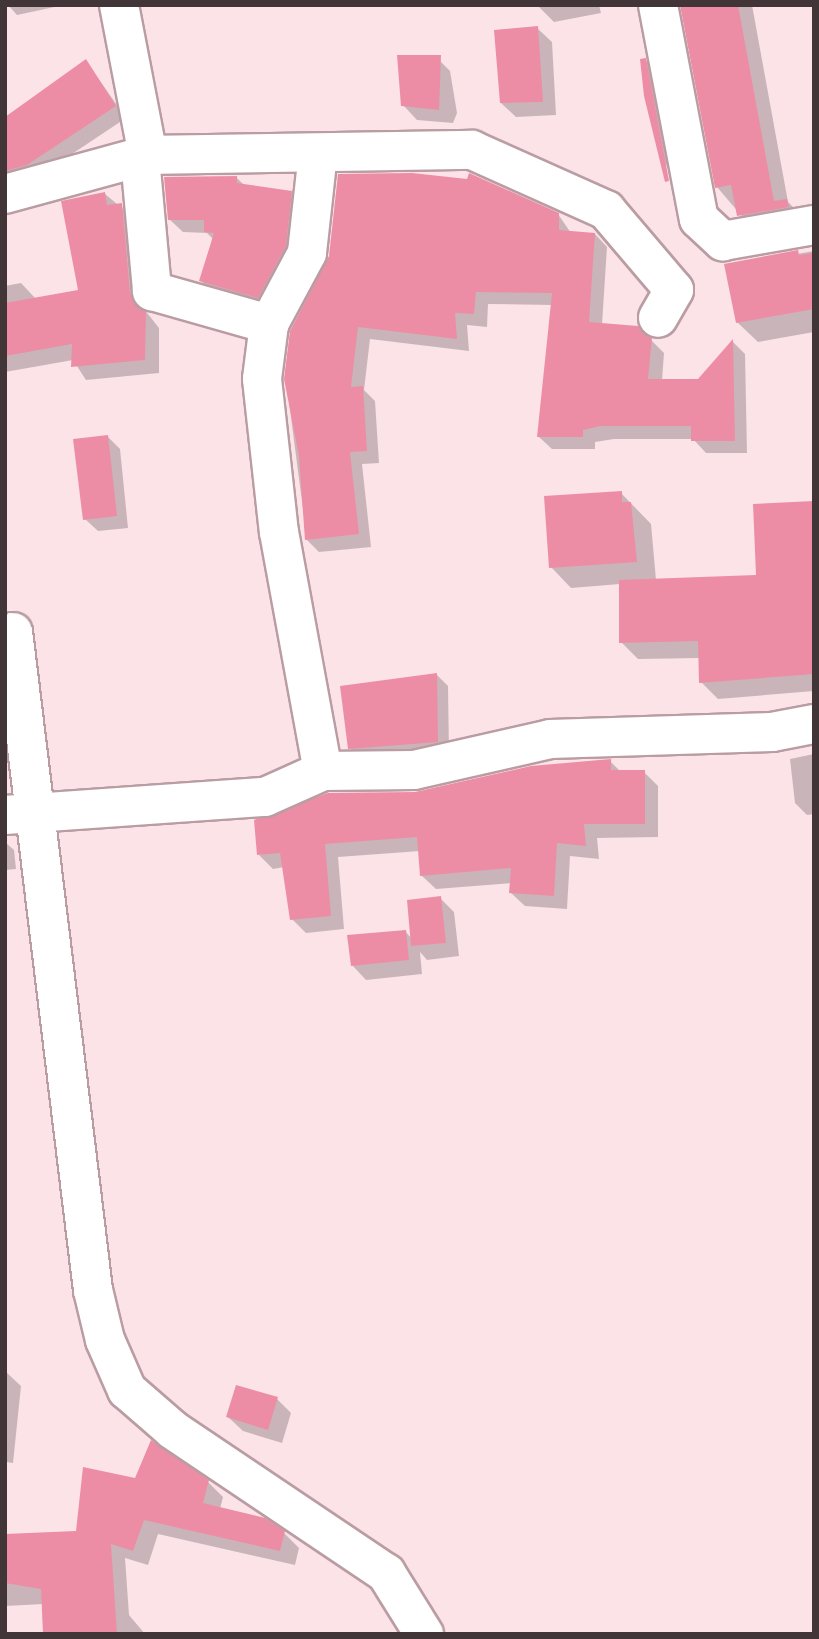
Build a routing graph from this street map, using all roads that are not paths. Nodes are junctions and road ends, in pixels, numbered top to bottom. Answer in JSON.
{"nodes":[{"id":1,"x":119,"y":5,"type":"edge"},
{"id":2,"x":659,"y":5,"type":"edge"},
{"id":3,"x":318,"y":153,"type":"junction"},
{"id":4,"x":144,"y":157,"type":"junction"},
{"id":5,"x":5,"y":194,"type":"edge"},
{"id":6,"x":814,"y":225,"type":"edge"},
{"id":7,"x":658,"y":318,"type":"dead end"},
{"id":8,"x":269,"y":324,"type":"junction"},
{"id":9,"x":13,"y":632,"type":"dead end"},
{"id":10,"x":814,"y":724,"type":"edge"},
{"id":11,"x":323,"y":771,"type":"junction"},
{"id":12,"x":20,"y":813,"type":"edge"},
{"id":13,"x":424,"y":1634,"type":"edge"}],
"edges":[{"from":1,"to":4,"type":"street"},
{"from":2,"to":6,"type":"street"},
{"from":3,"to":4,"type":"street"},
{"from":3,"to":7,"type":"street"},
{"from":3,"to":8,"type":"street"},
{"from":4,"to":5,"type":"street"},
{"from":4,"to":8,"type":"street"},
{"from":8,"to":11,"type":"street"},
{"from":9,"to":12,"type":"street"},
{"from":10,"to":11,"type":"street"},
{"from":11,"to":12,"type":"street"},
{"from":12,"to":13,"type":"street"}]}
